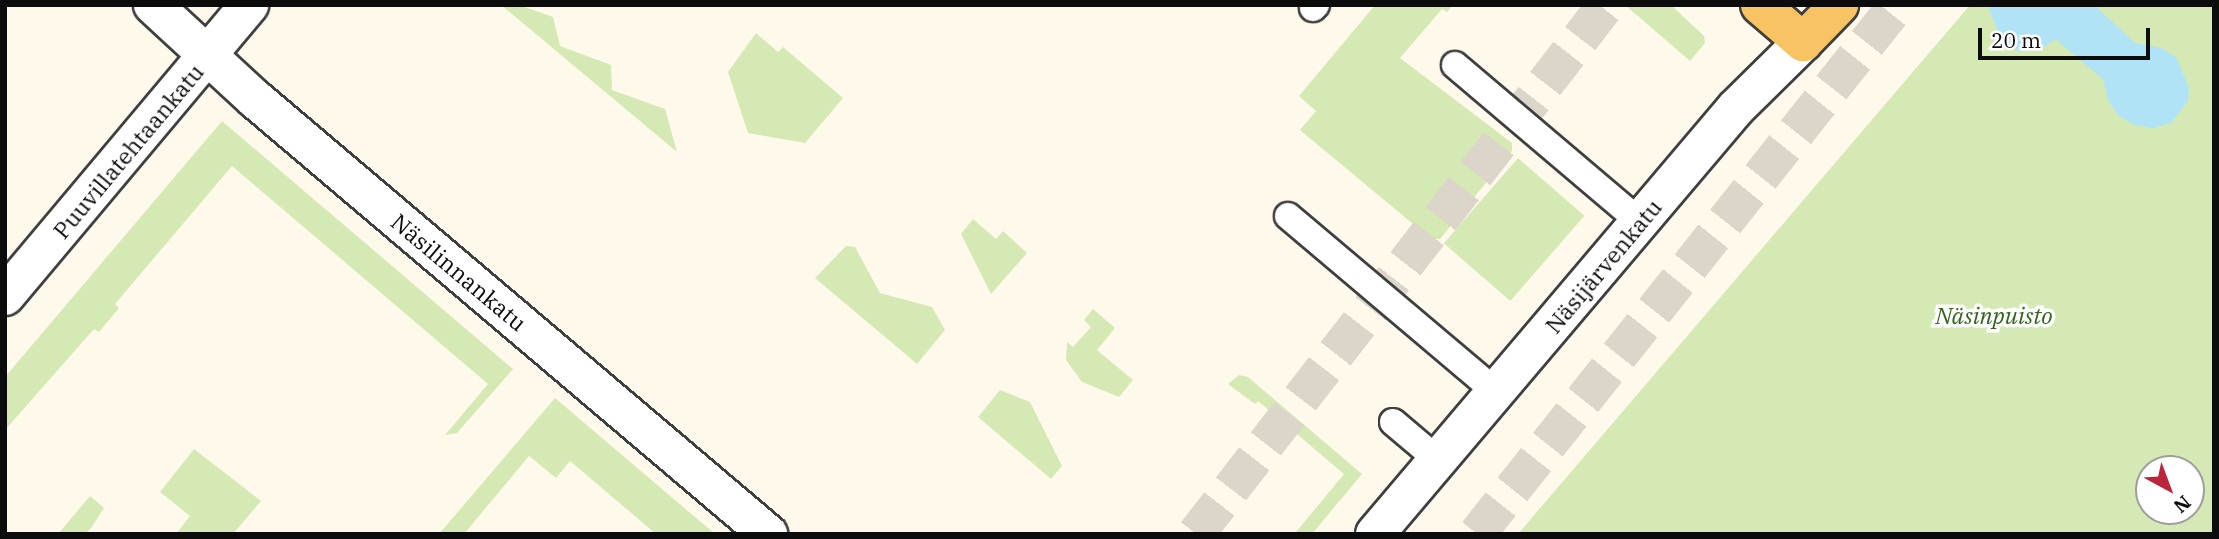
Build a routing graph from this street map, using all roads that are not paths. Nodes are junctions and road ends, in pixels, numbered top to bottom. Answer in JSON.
{"nodes":[{"id":1,"x":153,"y":5,"type":"edge"},
{"id":2,"x":249,"y":5,"type":"edge"},
{"id":3,"x":1759,"y":5,"type":"edge"},
{"id":4,"x":1839,"y":5,"type":"edge"},
{"id":5,"x":1803,"y":42,"type":"junction"},
{"id":6,"x":209,"y":55,"type":"junction"},
{"id":7,"x":1455,"y":65,"type":"dead end"},
{"id":8,"x":1288,"y":216,"type":"dead end"},
{"id":9,"x":1640,"y":222,"type":"junction"},
{"id":10,"x":5,"y":296,"type":"edge"},
{"id":11,"x":1496,"y":392,"type":"junction"},
{"id":12,"x":1393,"y":422,"type":"dead end"},
{"id":13,"x":1438,"y":460,"type":"junction"},
{"id":14,"x":768,"y":534,"type":"edge"},
{"id":15,"x":1375,"y":534,"type":"edge"}],
"edges":[{"from":1,"to":6,"type":"street","name":"Näsilinnankatu"},
{"from":2,"to":6,"type":"street","name":"Puuvillatehtaankatu"},
{"from":3,"to":5,"type":"main road"},
{"from":4,"to":5,"type":"main road","name":"Näsijärvenkatu"},
{"from":5,"to":9,"type":"street","name":"Näsijärvenkatu"},
{"from":6,"to":10,"type":"street","name":"Puuvillatehtaankatu"},
{"from":6,"to":14,"type":"street","name":"Näsilinnankatu"},
{"from":7,"to":9,"type":"lane"},
{"from":8,"to":11,"type":"lane"},
{"from":9,"to":11,"type":"street","name":"Näsijärvenkatu"},
{"from":11,"to":13,"type":"street","name":"Näsijärvenkatu"},
{"from":12,"to":13,"type":"lane"},
{"from":13,"to":15,"type":"street","name":"Näsijärvenkatu"}]}
